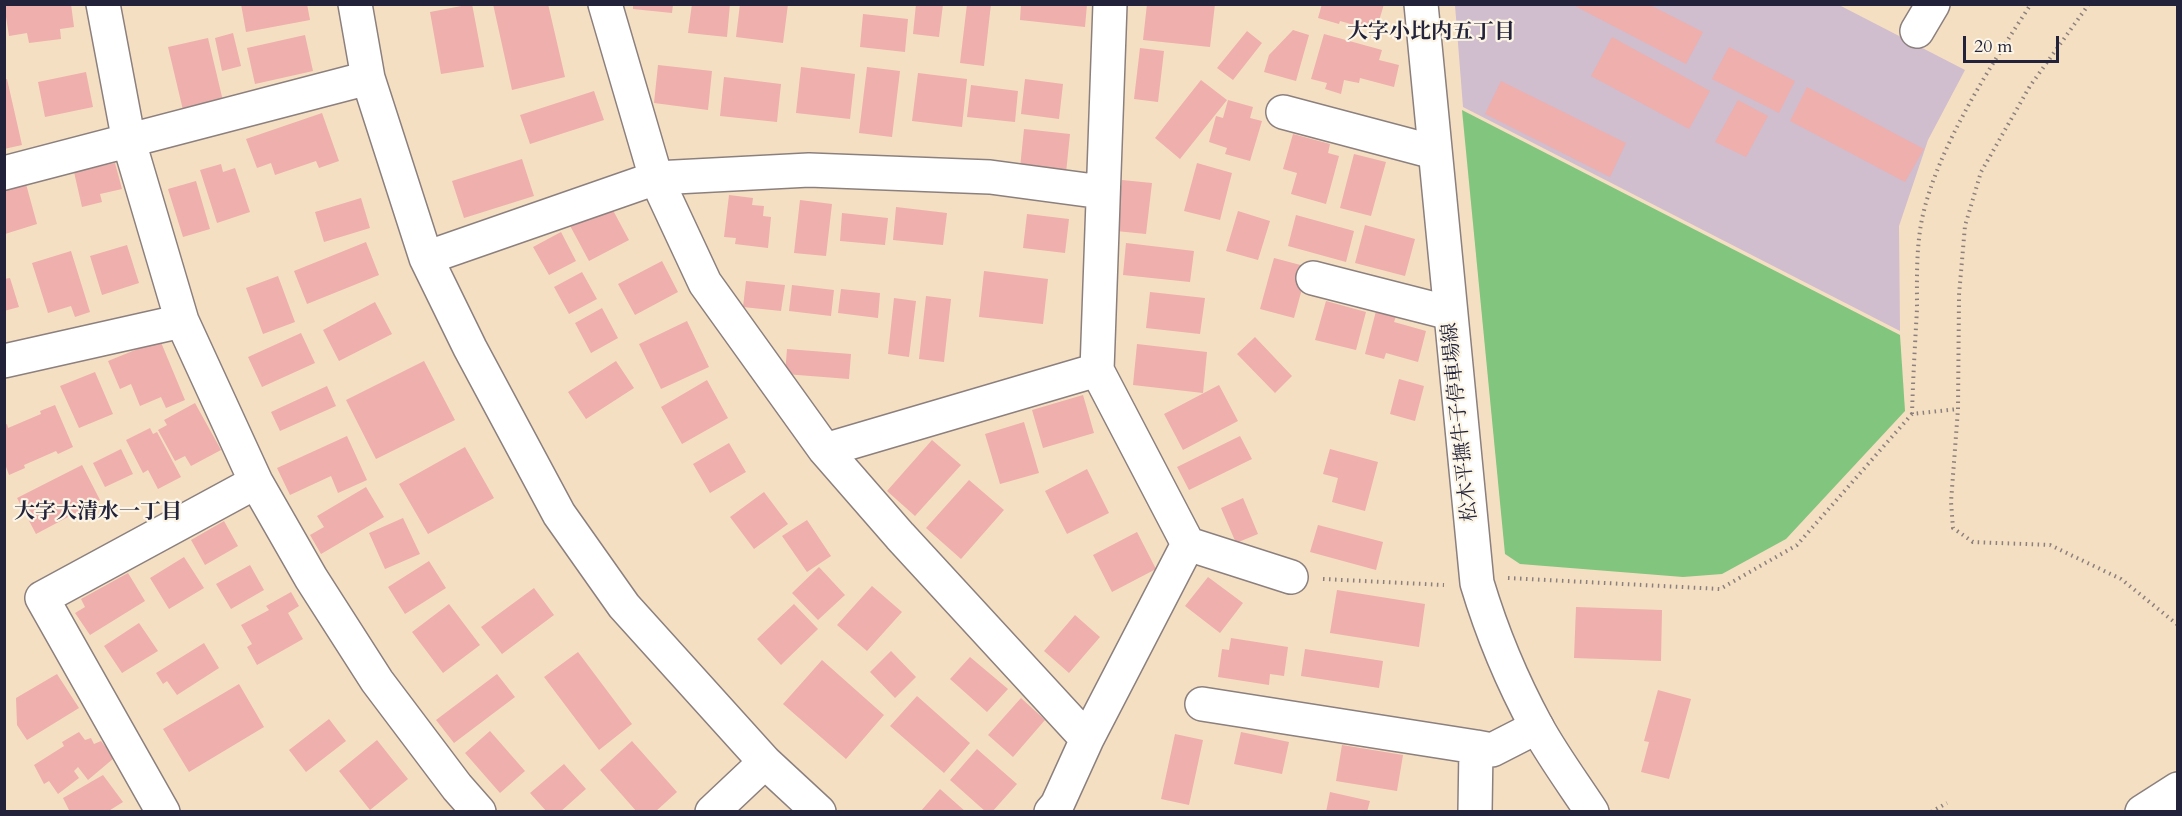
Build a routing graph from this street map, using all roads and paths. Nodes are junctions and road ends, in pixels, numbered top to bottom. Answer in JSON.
{"nodes":[{"id":1,"x":103,"y":4,"type":"edge"},
{"id":2,"x":355,"y":4,"type":"edge"},
{"id":3,"x":605,"y":4,"type":"edge"},
{"id":4,"x":1110,"y":4,"type":"edge"},
{"id":5,"x":1420,"y":4,"type":"edge"},
{"id":6,"x":2031,"y":4,"type":"edge"},
{"id":7,"x":2089,"y":4,"type":"edge"},
{"id":8,"x":368,"y":78,"type":"junction"},
{"id":9,"x":1283,"y":112,"type":"dead end"},
{"id":10,"x":129,"y":142,"type":"junction"},
{"id":11,"x":1434,"y":152,"type":"junction"},
{"id":12,"x":4,"y":173,"type":"edge"},
{"id":13,"x":656,"y":178,"type":"junction"},
{"id":14,"x":1102,"y":192,"type":"junction"},
{"id":15,"x":426,"y":258,"type":"junction"},
{"id":16,"x":1313,"y":278,"type":"dead end"},
{"id":17,"x":1450,"y":313,"type":"junction"},
{"id":18,"x":182,"y":321,"type":"junction"},
{"id":19,"x":4,"y":361,"type":"edge"},
{"id":20,"x":1097,"y":370,"type":"junction"},
{"id":21,"x":1958,"y":409,"type":"junction"},
{"id":22,"x":1912,"y":414,"type":"junction"},
{"id":23,"x":825,"y":450,"type":"junction"},
{"id":24,"x":256,"y":482,"type":"junction"},
{"id":25,"x":1188,"y":544,"type":"junction"},
{"id":26,"x":1291,"y":578,"type":"joint"},
{"id":27,"x":1477,"y":583,"type":"junction"},
{"id":28,"x":2178,"y":625,"type":"edge"},
{"id":29,"x":1202,"y":704,"type":"dead end"},
{"id":30,"x":1537,"y":727,"type":"junction"},
{"id":31,"x":1087,"y":739,"type":"junction"},
{"id":32,"x":1476,"y":747,"type":"junction"},
{"id":33,"x":765,"y":762,"type":"junction"},
{"id":34,"x":2178,"y":789,"type":"edge"},
{"id":35,"x":1947,"y":803,"type":"dead end"},
{"id":36,"x":163,"y":812,"type":"edge"},
{"id":37,"x":479,"y":812,"type":"edge"},
{"id":38,"x":712,"y":812,"type":"edge"},
{"id":39,"x":819,"y":812,"type":"edge"},
{"id":40,"x":1051,"y":812,"type":"edge"},
{"id":41,"x":1475,"y":812,"type":"edge"},
{"id":42,"x":1592,"y":812,"type":"edge"},
{"id":43,"x":1931,"y":812,"type":"edge"},
{"id":44,"x":2142,"y":812,"type":"edge"}],
"edges":[{"from":1,"to":10,"type":"street"},
{"from":2,"to":8,"type":"street"},
{"from":3,"to":13,"type":"street"},
{"from":4,"to":14,"type":"street"},
{"from":5,"to":11,"type":"street","name":"松木平撫牛子停車場線"},
{"from":6,"to":22,"type":"path"},
{"from":7,"to":21,"type":"path"},
{"from":8,"to":10,"type":"street"},
{"from":8,"to":15,"type":"street"},
{"from":9,"to":11,"type":"street"},
{"from":10,"to":12,"type":"street"},
{"from":10,"to":18,"type":"street"},
{"from":11,"to":17,"type":"street","name":"松木平撫牛子停車場線"},
{"from":13,"to":14,"type":"street"},
{"from":13,"to":15,"type":"street"},
{"from":13,"to":23,"type":"street"},
{"from":14,"to":20,"type":"street"},
{"from":15,"to":33,"type":"street"},
{"from":16,"to":17,"type":"street"},
{"from":17,"to":27,"type":"street","name":"松木平撫牛子停車場線"},
{"from":18,"to":19,"type":"street"},
{"from":18,"to":24,"type":"street"},
{"from":20,"to":23,"type":"street"},
{"from":20,"to":25,"type":"street"},
{"from":21,"to":22,"type":"path"},
{"from":21,"to":28,"type":"path"},
{"from":22,"to":27,"type":"path"},
{"from":23,"to":31,"type":"street"},
{"from":24,"to":36,"type":"street"},
{"from":24,"to":37,"type":"street"},
{"from":25,"to":26,"type":"street"},
{"from":25,"to":31,"type":"street"},
{"from":26,"to":27,"type":"path"},
{"from":27,"to":30,"type":"street","name":"松木平撫牛子停車場線"},
{"from":29,"to":32,"type":"street"},
{"from":30,"to":32,"type":"street"},
{"from":30,"to":42,"type":"street","name":"松木平撫牛子停車場線"},
{"from":31,"to":40,"type":"street"},
{"from":32,"to":41,"type":"street"},
{"from":33,"to":38,"type":"street"},
{"from":33,"to":39,"type":"street"},
{"from":34,"to":44,"type":"street"},
{"from":35,"to":43,"type":"path"}]}
